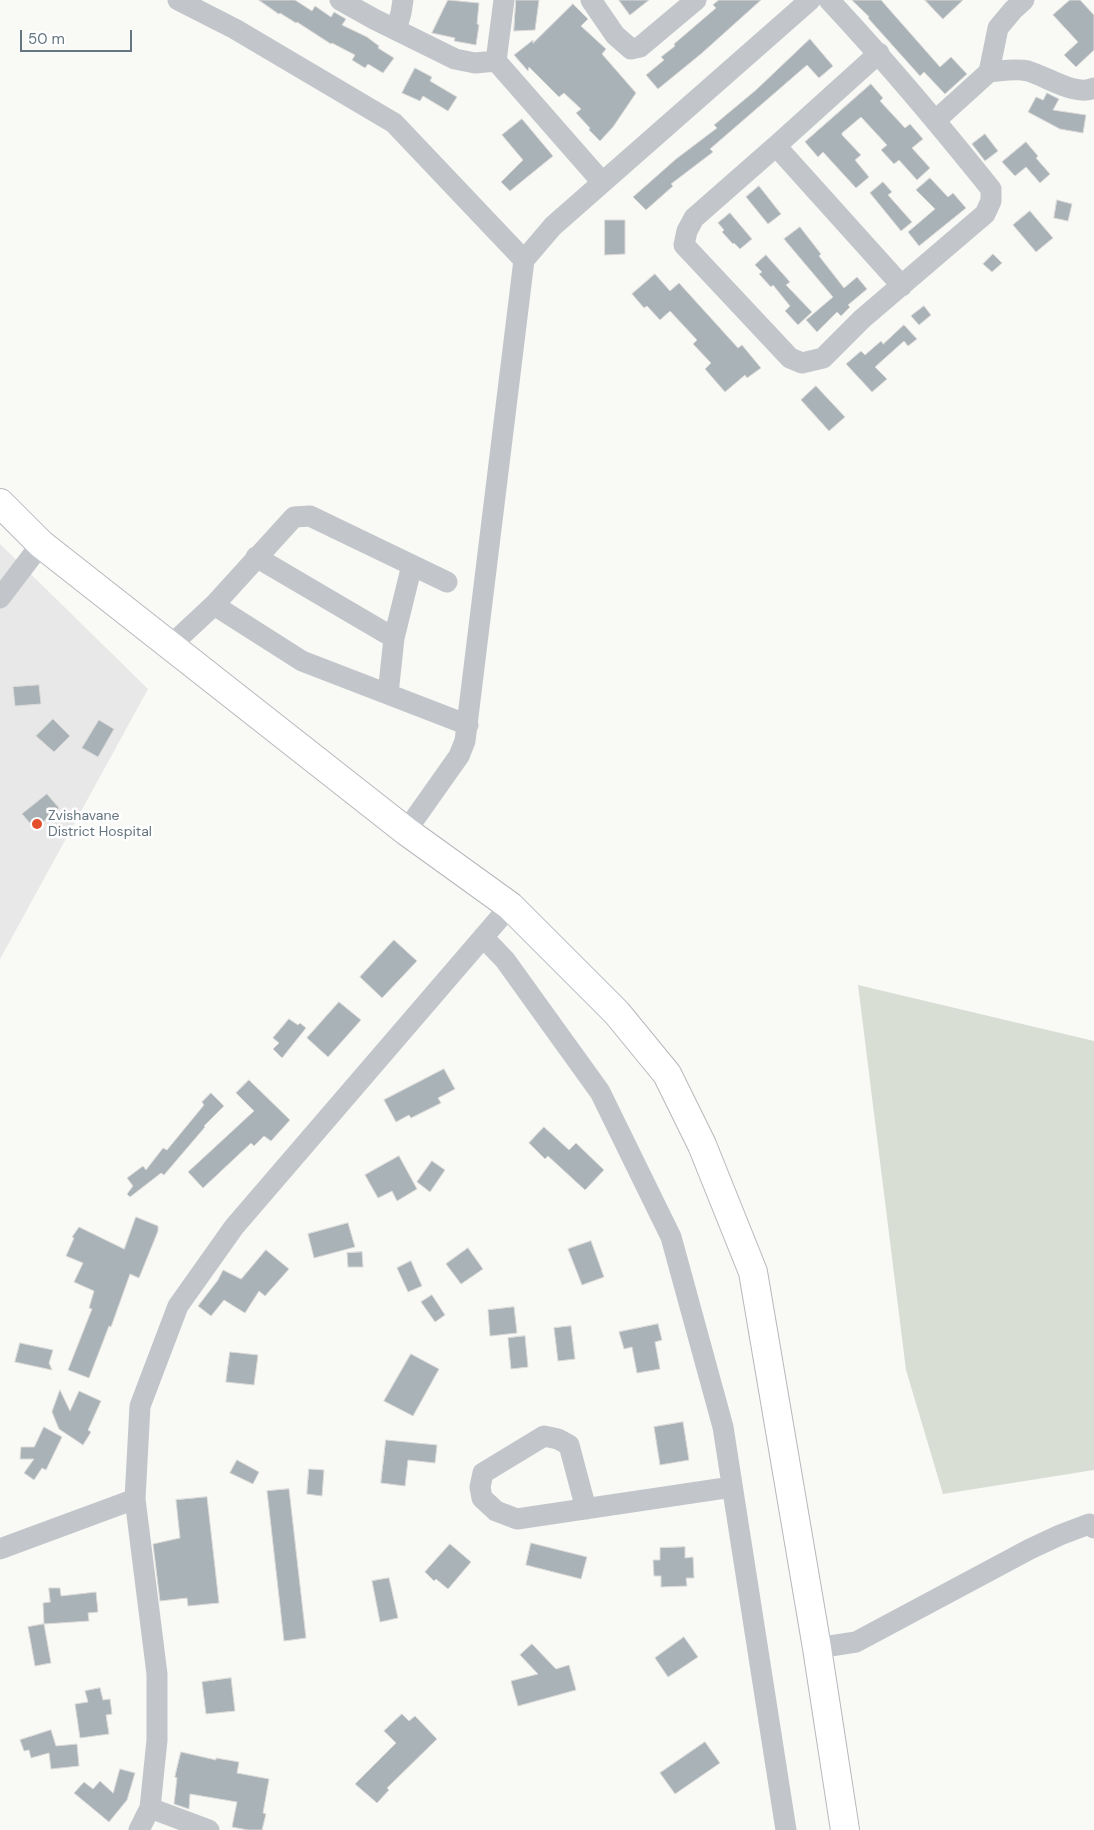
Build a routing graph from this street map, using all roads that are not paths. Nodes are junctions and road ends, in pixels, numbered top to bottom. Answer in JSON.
{"nodes":[{"id":1,"x":178,"y":0,"type":"edge"},
{"id":2,"x":340,"y":0,"type":"edge"},
{"id":3,"x":403,"y":0,"type":"edge"},
{"id":4,"x":504,"y":0,"type":"edge"},
{"id":5,"x":591,"y":0,"type":"edge"},
{"id":6,"x":696,"y":0,"type":"edge"},
{"id":7,"x":810,"y":0,"type":"edge"},
{"id":8,"x":830,"y":0,"type":"edge"},
{"id":9,"x":1024,"y":0,"type":"edge"},
{"id":10,"x":998,"y":28,"type":"junction"},
{"id":11,"x":396,"y":30,"type":"junction"},
{"id":12,"x":879,"y":53,"type":"junction"},
{"id":13,"x":496,"y":61,"type":"junction"},
{"id":14,"x":1026,"y":71,"type":"junction"},
{"id":15,"x":989,"y":72,"type":"junction"},
{"id":16,"x":1094,"y":88,"type":"edge"},
{"id":17,"x":936,"y":120,"type":"junction"},
{"id":18,"x":776,"y":146,"type":"junction"},
{"id":19,"x":602,"y":182,"type":"junction"},
{"id":20,"x":524,"y":260,"type":"junction"},
{"id":21,"x":902,"y":286,"type":"junction"},
{"id":22,"x":0,"y":504,"type":"edge"},
{"id":23,"x":41,"y":544,"type":"junction"},
{"id":24,"x":256,"y":557,"type":"junction"},
{"id":25,"x":412,"y":566,"type":"junction"},
{"id":26,"x":447,"y":582,"type":"dead end"},
{"id":27,"x":0,"y":598,"type":"edge"},
{"id":28,"x":214,"y":605,"type":"junction"},
{"id":29,"x":394,"y":638,"type":"junction"},
{"id":30,"x":170,"y":646,"type":"junction"},
{"id":31,"x":388,"y":694,"type":"junction"},
{"id":32,"x":468,"y":725,"type":"junction"},
{"id":33,"x":406,"y":831,"type":"junction"},
{"id":34,"x":510,"y":906,"type":"junction"},
{"id":35,"x":483,"y":937,"type":"junction"},
{"id":36,"x":732,"y":1487,"type":"junction"},
{"id":37,"x":135,"y":1498,"type":"junction"},
{"id":38,"x":586,"y":1509,"type":"junction"},
{"id":39,"x":1092,"y":1525,"type":"edge"},
{"id":40,"x":0,"y":1549,"type":"edge"},
{"id":41,"x":818,"y":1648,"type":"junction"},
{"id":42,"x":150,"y":1808,"type":"junction"},
{"id":43,"x":140,"y":1830,"type":"edge"},
{"id":44,"x":209,"y":1830,"type":"edge"},
{"id":45,"x":786,"y":1830,"type":"edge"},
{"id":46,"x":845,"y":1830,"type":"edge"}],
"edges":[{"from":1,"to":20,"type":"street"},
{"from":2,"to":11,"type":"street"},
{"from":3,"to":11,"type":"street"},
{"from":4,"to":13,"type":"street"},
{"from":5,"to":6,"type":"street"},
{"from":7,"to":19,"type":"street"},
{"from":8,"to":12,"type":"street"},
{"from":9,"to":10,"type":"street"},
{"from":10,"to":14,"type":"street"},
{"from":10,"to":15,"type":"street"},
{"from":11,"to":13,"type":"street"},
{"from":12,"to":17,"type":"street"},
{"from":12,"to":18,"type":"street"},
{"from":13,"to":19,"type":"street"},
{"from":14,"to":15,"type":"street"},
{"from":14,"to":16,"type":"street"},
{"from":15,"to":17,"type":"street"},
{"from":17,"to":21,"type":"street"},
{"from":18,"to":21,"type":"street"},
{"from":18,"to":21,"type":"street"},
{"from":19,"to":20,"type":"street"},
{"from":20,"to":32,"type":"street"},
{"from":22,"to":23,"type":"highway"},
{"from":23,"to":27,"type":"street"},
{"from":23,"to":30,"type":"highway"},
{"from":24,"to":25,"type":"street"},
{"from":24,"to":28,"type":"street"},
{"from":24,"to":29,"type":"street"},
{"from":25,"to":26,"type":"street"},
{"from":25,"to":29,"type":"street"},
{"from":28,"to":30,"type":"street"},
{"from":28,"to":31,"type":"street"},
{"from":29,"to":31,"type":"street"},
{"from":30,"to":33,"type":"highway"},
{"from":31,"to":32,"type":"street"},
{"from":32,"to":33,"type":"street"},
{"from":33,"to":34,"type":"highway"},
{"from":34,"to":35,"type":"street"},
{"from":34,"to":41,"type":"highway"},
{"from":35,"to":36,"type":"street"},
{"from":35,"to":37,"type":"street"},
{"from":36,"to":38,"type":"street"},
{"from":36,"to":45,"type":"street"},
{"from":37,"to":40,"type":"street"},
{"from":37,"to":42,"type":"street"},
{"from":38,"to":38,"type":"street"},
{"from":39,"to":41,"type":"street"},
{"from":41,"to":46,"type":"highway"},
{"from":42,"to":43,"type":"street"},
{"from":42,"to":44,"type":"street"}]}
